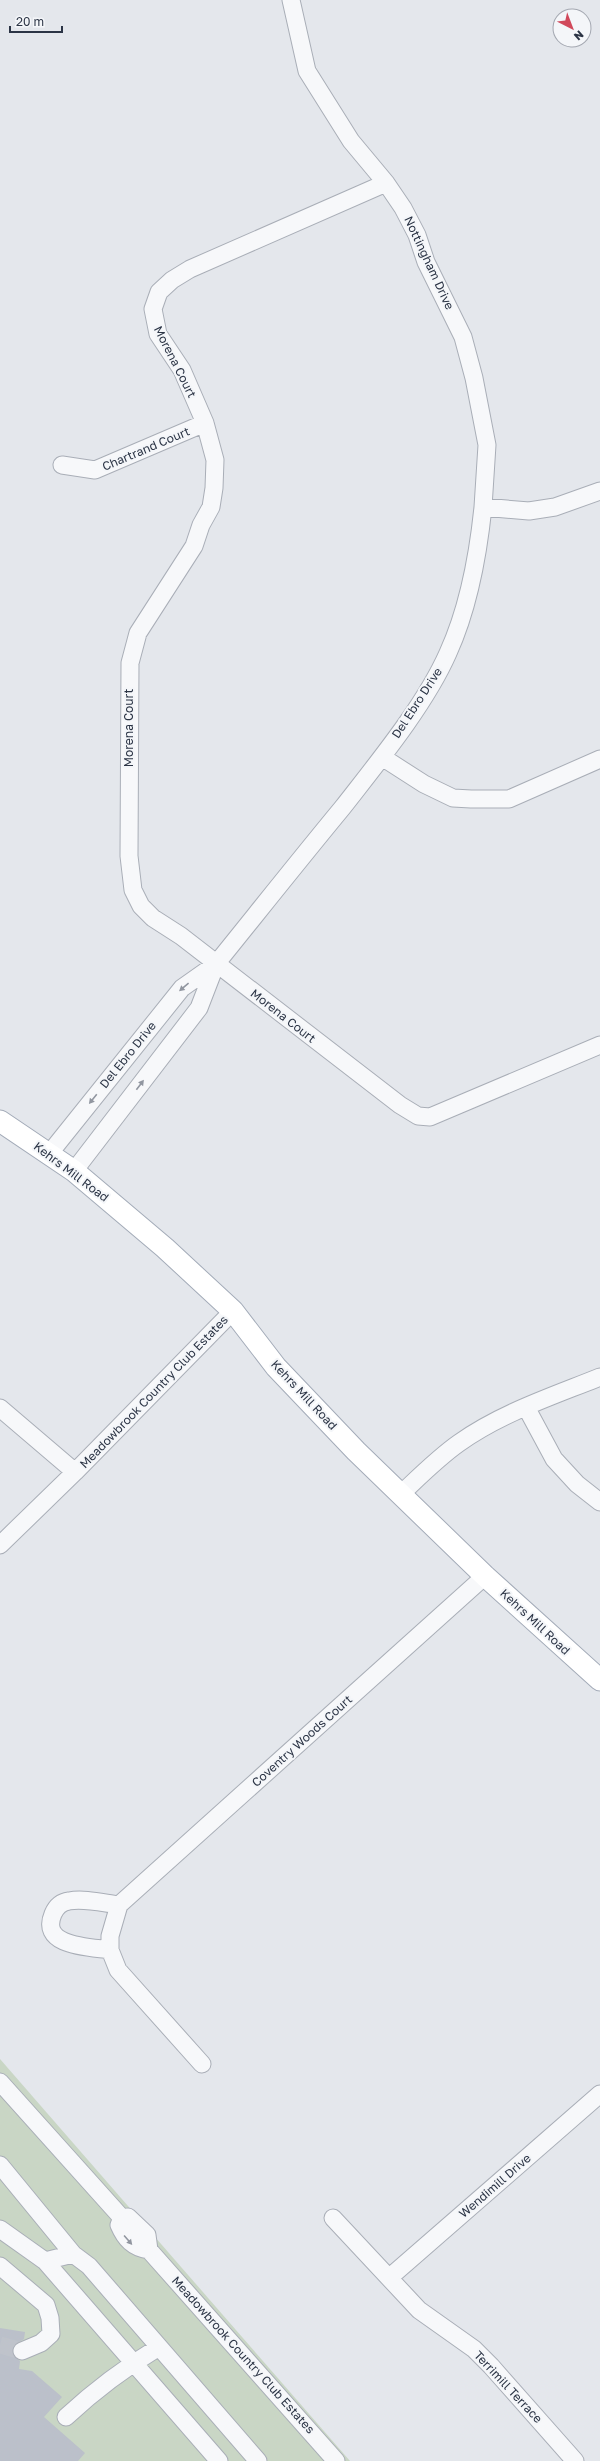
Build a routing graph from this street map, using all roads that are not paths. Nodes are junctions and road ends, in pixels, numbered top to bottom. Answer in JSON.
{"nodes":[{"id":1,"x":290,"y":0,"type":"edge"},
{"id":2,"x":386,"y":183,"type":"junction"},
{"id":3,"x":205,"y":423,"type":"junction"},
{"id":4,"x":62,"y":465,"type":"dead end"},
{"id":5,"x":600,"y":491,"type":"edge"},
{"id":6,"x":484,"y":507,"type":"junction"},
{"id":7,"x":382,"y":757,"type":"junction"},
{"id":8,"x":600,"y":759,"type":"edge"},
{"id":9,"x":216,"y":964,"type":"junction"},
{"id":10,"x":600,"y":1045,"type":"edge"},
{"id":11,"x":0,"y":1121,"type":"edge"},
{"id":12,"x":49,"y":1154,"type":"junction"},
{"id":13,"x":74,"y":1172,"type":"junction"},
{"id":14,"x":233,"y":1311,"type":"junction"},
{"id":15,"x":600,"y":1377,"type":"edge"},
{"id":16,"x":526,"y":1407,"type":"junction"},
{"id":17,"x":0,"y":1408,"type":"edge"},
{"id":18,"x":75,"y":1472,"type":"junction"},
{"id":19,"x":402,"y":1493,"type":"junction"},
{"id":20,"x":600,"y":1502,"type":"edge"},
{"id":21,"x":0,"y":1545,"type":"edge"},
{"id":22,"x":485,"y":1576,"type":"junction"},
{"id":23,"x":600,"y":1680,"type":"edge"},
{"id":24,"x":118,"y":1905,"type":"junction"},
{"id":25,"x":110,"y":1950,"type":"junction"},
{"id":26,"x":202,"y":2064,"type":"dead end"},
{"id":27,"x":0,"y":2082,"type":"edge"},
{"id":28,"x":600,"y":2094,"type":"edge"},
{"id":29,"x":0,"y":2165,"type":"edge"},
{"id":30,"x":333,"y":2218,"type":"dead end"},
{"id":31,"x":0,"y":2229,"type":"edge"},
{"id":32,"x":73,"y":2254,"type":"junction"},
{"id":33,"x":45,"y":2261,"type":"junction"},
{"id":34,"x":0,"y":2266,"type":"edge"},
{"id":35,"x":390,"y":2277,"type":"junction"},
{"id":36,"x":159,"y":2347,"type":"junction"},
{"id":37,"x":22,"y":2351,"type":"tunnel mouth"},
{"id":38,"x":133,"y":2363,"type":"junction"},
{"id":39,"x":66,"y":2417,"type":"dead end"},
{"id":40,"x":220,"y":2461,"type":"edge"},
{"id":41,"x":258,"y":2461,"type":"edge"},
{"id":42,"x":336,"y":2461,"type":"edge"},
{"id":43,"x":575,"y":2461,"type":"edge"}],
"edges":[{"from":1,"to":2,"type":"street","name":"Nottingham Drive"},
{"from":2,"to":3,"type":"street","name":"Morena Court"},
{"from":2,"to":6,"type":"street","name":"Nottingham Drive"},
{"from":3,"to":4,"type":"street","name":"Chartrand Court"},
{"from":3,"to":9,"type":"street","name":"Morena Court"},
{"from":5,"to":6,"type":"street"},
{"from":6,"to":7,"type":"street","name":"Del Ebro Drive"},
{"from":7,"to":8,"type":"street"},
{"from":7,"to":9,"type":"street","name":"Del Ebro Drive"},
{"from":9,"to":10,"type":"street","name":"Morena Court"},
{"from":9,"to":12,"type":"street","name":"Del Ebro Drive","one_way":true},
{"from":13,"to":9,"type":"street","name":"Del Ebro Drive","one_way":true},
{"from":11,"to":12,"type":"main road","name":"Kehrs Mill Road"},
{"from":12,"to":13,"type":"main road","name":"Kehrs Mill Road"},
{"from":13,"to":14,"type":"main road","name":"Kehrs Mill Road"},
{"from":14,"to":18,"type":"street","name":"Meadowbrook Country Club Estates"},
{"from":14,"to":19,"type":"main road","name":"Kehrs Mill Road"},
{"from":15,"to":16,"type":"street"},
{"from":16,"to":19,"type":"street"},
{"from":16,"to":20,"type":"street"},
{"from":17,"to":18,"type":"street","name":"Meadowbrook Country Club Estates"},
{"from":18,"to":21,"type":"street","name":"Meadowbrook Country Club Estates"},
{"from":19,"to":22,"type":"main road","name":"Kehrs Mill Road"},
{"from":22,"to":23,"type":"main road","name":"Kehrs Mill Road"},
{"from":22,"to":24,"type":"street","name":"Coventry Woods Court"},
{"from":24,"to":25,"type":"street"},
{"from":24,"to":25,"type":"street"},
{"from":25,"to":26,"type":"street"},
{"from":27,"to":42,"type":"street","name":"Meadowbrook Country Club Estates"},
{"from":28,"to":35,"type":"street","name":"Wendimill Drive"},
{"from":29,"to":32,"type":"street"},
{"from":30,"to":35,"type":"street","name":"Terrimill Terrace"},
{"from":31,"to":33,"type":"street"},
{"from":32,"to":33,"type":"street"},
{"from":32,"to":36,"type":"street"},
{"from":33,"to":38,"type":"street"},
{"from":34,"to":37,"type":"street"},
{"from":35,"to":43,"type":"street","name":"Terrimill Terrace"},
{"from":36,"to":38,"type":"street"},
{"from":36,"to":41,"type":"street"},
{"from":38,"to":39,"type":"street"},
{"from":38,"to":40,"type":"street"}]}
